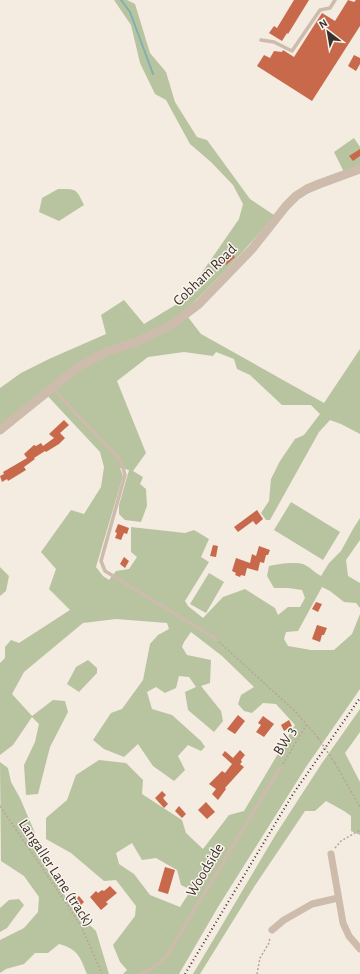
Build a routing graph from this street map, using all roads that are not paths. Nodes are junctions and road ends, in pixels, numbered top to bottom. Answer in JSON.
{"nodes":[{"id":1,"x":335,"y":0,"type":"edge"},
{"id":2,"x":261,"y":40,"type":"dead end"},
{"id":3,"x":360,"y":169,"type":"edge"},
{"id":4,"x":52,"y":388,"type":"junction"},
{"id":5,"x":0,"y":430,"type":"edge"},
{"id":6,"x":216,"y":639,"type":"road end"},
{"id":7,"x":280,"y":768,"type":"road end"},
{"id":8,"x":331,"y":854,"type":"road end"},
{"id":9,"x":338,"y":898,"type":"junction"},
{"id":10,"x":272,"y":930,"type":"road end"},
{"id":11,"x":360,"y":949,"type":"edge"},
{"id":12,"x":141,"y":974,"type":"edge"}],
"edges":[{"from":1,"to":2,"type":"lane"},
{"from":3,"to":4,"type":"street","name":"Cobham Road"},
{"from":4,"to":5,"type":"street","name":"Cobham Road"},
{"from":4,"to":6,"type":"lane"},
{"from":7,"to":12,"type":"lane","name":"Woodside"},
{"from":8,"to":9,"type":"street"},
{"from":9,"to":10,"type":"street"},
{"from":9,"to":11,"type":"street"}]}
